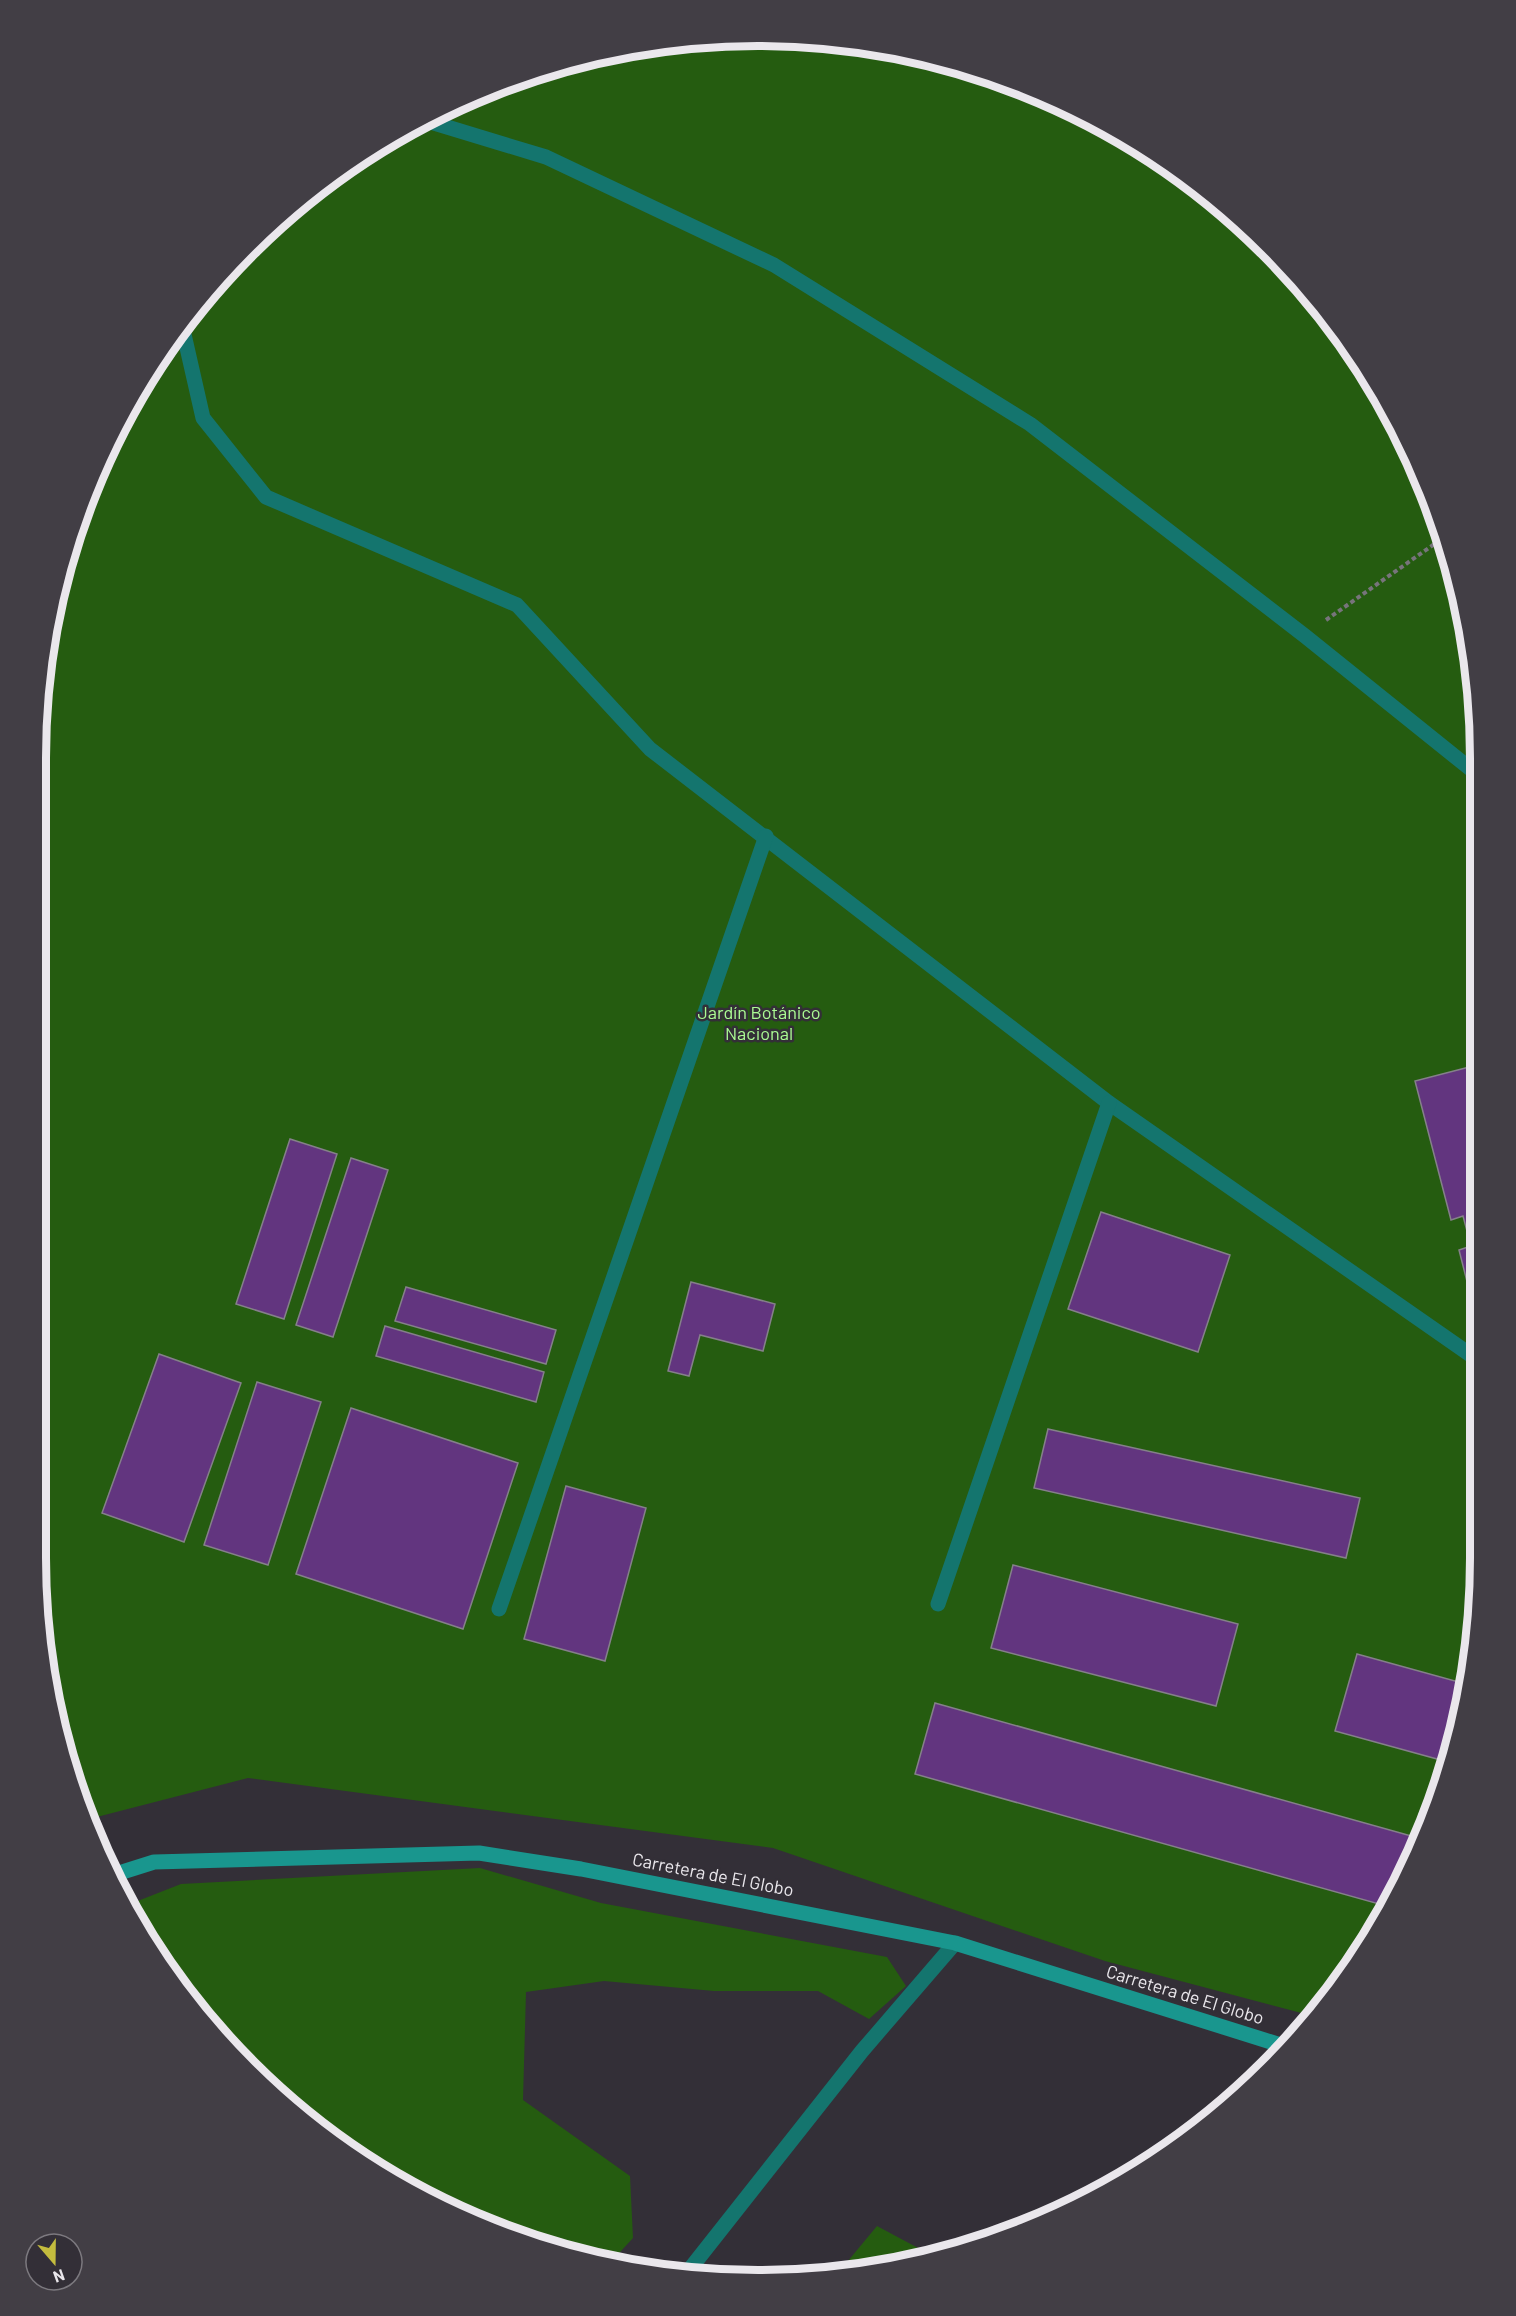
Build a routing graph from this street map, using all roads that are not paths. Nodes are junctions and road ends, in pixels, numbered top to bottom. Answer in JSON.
{"nodes":[{"id":1,"x":436,"y":124,"type":"edge"},
{"id":2,"x":185,"y":338,"type":"edge"},
{"id":3,"x":1470,"y":769,"type":"edge"},
{"id":4,"x":766,"y":836,"type":"junction"},
{"id":5,"x":1109,"y":1103,"type":"junction"},
{"id":6,"x":1470,"y":1355,"type":"edge"},
{"id":7,"x":938,"y":1604,"type":"dead end"},
{"id":8,"x":500,"y":1609,"type":"dead end"},
{"id":9,"x":120,"y":1873,"type":"edge"},
{"id":10,"x":955,"y":1943,"type":"junction"},
{"id":11,"x":1276,"y":2045,"type":"edge"},
{"id":12,"x":692,"y":2266,"type":"edge"}],
"edges":[{"from":1,"to":3,"type":"lane"},
{"from":2,"to":4,"type":"lane"},
{"from":4,"to":5,"type":"lane"},
{"from":4,"to":8,"type":"lane"},
{"from":5,"to":6,"type":"lane"},
{"from":5,"to":7,"type":"lane"},
{"from":9,"to":10,"type":"main road","name":"Carretera de El Globo"},
{"from":10,"to":11,"type":"main road","name":"Carretera de El Globo"},
{"from":10,"to":12,"type":"lane"}]}
